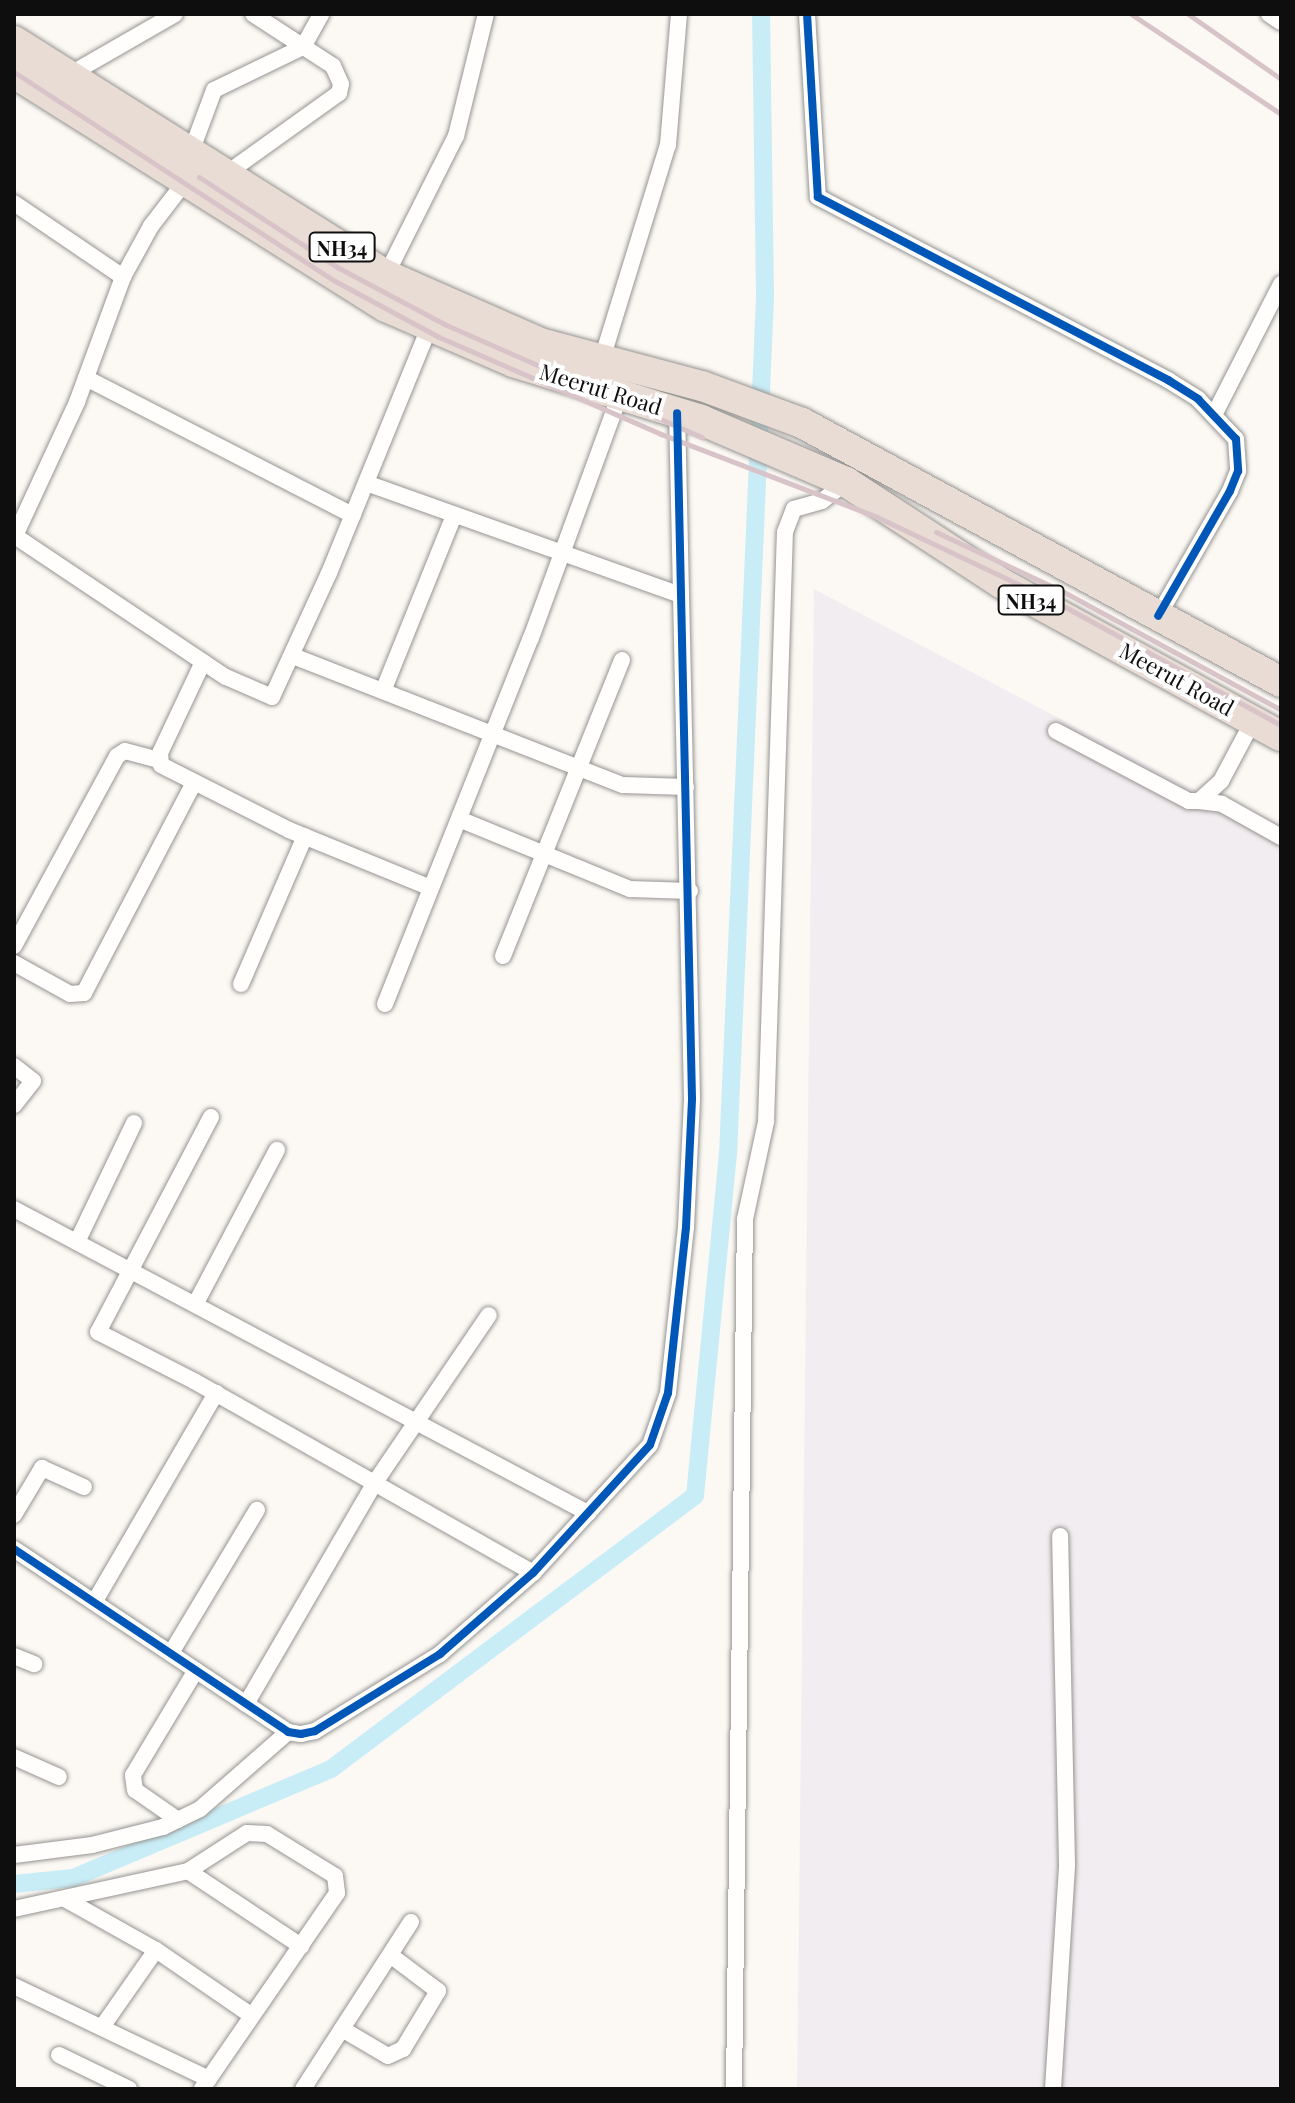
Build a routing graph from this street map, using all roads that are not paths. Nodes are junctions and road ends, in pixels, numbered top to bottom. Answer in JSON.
{"nodes":[{"id":1,"x":175,"y":14,"type":"edge"},
{"id":2,"x":253,"y":14,"type":"edge"},
{"id":3,"x":321,"y":14,"type":"edge"},
{"id":4,"x":486,"y":14,"type":"edge"},
{"id":5,"x":679,"y":14,"type":"edge"},
{"id":6,"x":807,"y":14,"type":"edge"},
{"id":7,"x":1269,"y":14,"type":"edge"},
{"id":8,"x":1281,"y":22,"type":"edge"},
{"id":9,"x":14,"y":41,"type":"edge"},
{"id":10,"x":303,"y":47,"type":"junction"},
{"id":11,"x":14,"y":73,"type":"edge"},
{"id":12,"x":69,"y":75,"type":"junction"},
{"id":13,"x":208,"y":163,"type":"junction"},
{"id":14,"x":183,"y":182,"type":"junction"},
{"id":15,"x":14,"y":203,"type":"edge"},
{"id":16,"x":386,"y":275,"type":"junction"},
{"id":17,"x":123,"y":277,"type":"junction"},
{"id":18,"x":1281,"y":284,"type":"edge"},
{"id":19,"x":430,"y":326,"type":"junction"},
{"id":20,"x":602,"y":359,"type":"junction"},
{"id":21,"x":86,"y":378,"type":"junction"},
{"id":22,"x":620,"y":395,"type":"junction"},
{"id":23,"x":1215,"y":413,"type":"junction"},
{"id":24,"x":689,"y":417,"type":"junction"},
{"id":25,"x":846,"y":482,"type":"junction"},
{"id":26,"x":366,"y":483,"type":"junction"},
{"id":27,"x":353,"y":515,"type":"junction"},
{"id":28,"x":454,"y":515,"type":"junction"},
{"id":29,"x":14,"y":537,"type":"edge"},
{"id":30,"x":562,"y":555,"type":"junction"},
{"id":31,"x":681,"y":595,"type":"junction"},
{"id":32,"x":1158,"y":616,"type":"junction"},
{"id":33,"x":293,"y":656,"type":"junction"},
{"id":34,"x":622,"y":660,"type":"dead end"},
{"id":35,"x":203,"y":662,"type":"junction"},
{"id":36,"x":1281,"y":682,"type":"edge"},
{"id":37,"x":383,"y":691,"type":"junction"},
{"id":38,"x":1253,"y":721,"type":"junction"},
{"id":39,"x":1056,"y":731,"type":"dead end"},
{"id":40,"x":493,"y":735,"type":"junction"},
{"id":41,"x":1281,"y":736,"type":"edge"},
{"id":42,"x":159,"y":760,"type":"junction"},
{"id":43,"x":579,"y":768,"type":"junction"},
{"id":44,"x":194,"y":783,"type":"junction"},
{"id":45,"x":686,"y":787,"type":"junction"},
{"id":46,"x":1199,"y":801,"type":"junction"},
{"id":47,"x":459,"y":819,"type":"junction"},
{"id":48,"x":305,"y":836,"type":"junction"},
{"id":49,"x":1281,"y":837,"type":"edge"},
{"id":50,"x":545,"y":855,"type":"junction"},
{"id":51,"x":431,"y":888,"type":"junction"},
{"id":52,"x":690,"y":891,"type":"junction"},
{"id":53,"x":14,"y":946,"type":"edge"},
{"id":54,"x":503,"y":956,"type":"dead end"},
{"id":55,"x":14,"y":963,"type":"edge"},
{"id":56,"x":241,"y":984,"type":"dead end"},
{"id":57,"x":385,"y":1004,"type":"dead end"},
{"id":58,"x":14,"y":1066,"type":"edge"},
{"id":59,"x":14,"y":1105,"type":"edge"},
{"id":60,"x":211,"y":1117,"type":"dead end"},
{"id":61,"x":134,"y":1123,"type":"dead end"},
{"id":62,"x":277,"y":1150,"type":"dead end"},
{"id":63,"x":14,"y":1209,"type":"edge"},
{"id":64,"x":77,"y":1242,"type":"junction"},
{"id":65,"x":130,"y":1267,"type":"junction"},
{"id":66,"x":197,"y":1301,"type":"junction"},
{"id":67,"x":489,"y":1315,"type":"dead end"},
{"id":68,"x":216,"y":1393,"type":"junction"},
{"id":69,"x":416,"y":1419,"type":"junction"},
{"id":70,"x":374,"y":1484,"type":"junction"},
{"id":71,"x":84,"y":1487,"type":"dead end"},
{"id":72,"x":257,"y":1510,"type":"dead end"},
{"id":73,"x":588,"y":1513,"type":"junction"},
{"id":74,"x":14,"y":1515,"type":"edge"},
{"id":75,"x":1060,"y":1536,"type":"dead end"},
{"id":76,"x":14,"y":1549,"type":"edge"},
{"id":77,"x":533,"y":1573,"type":"junction"},
{"id":78,"x":95,"y":1601,"type":"junction"},
{"id":79,"x":171,"y":1653,"type":"junction"},
{"id":80,"x":14,"y":1656,"type":"edge"},
{"id":81,"x":34,"y":1664,"type":"dead end"},
{"id":82,"x":196,"y":1670,"type":"junction"},
{"id":83,"x":246,"y":1704,"type":"junction"},
{"id":84,"x":288,"y":1732,"type":"junction"},
{"id":85,"x":14,"y":1757,"type":"edge"},
{"id":86,"x":59,"y":1777,"type":"dead end"},
{"id":87,"x":178,"y":1820,"type":"junction"},
{"id":88,"x":14,"y":1855,"type":"edge"},
{"id":89,"x":188,"y":1871,"type":"junction"},
{"id":90,"x":65,"y":1899,"type":"junction"},
{"id":91,"x":14,"y":1909,"type":"edge"},
{"id":92,"x":411,"y":1922,"type":"dead end"},
{"id":93,"x":301,"y":1946,"type":"junction"},
{"id":94,"x":156,"y":1950,"type":"junction"},
{"id":95,"x":390,"y":1955,"type":"junction"},
{"id":96,"x":14,"y":1986,"type":"edge"},
{"id":97,"x":252,"y":2016,"type":"junction"},
{"id":98,"x":102,"y":2027,"type":"junction"},
{"id":99,"x":342,"y":2029,"type":"junction"},
{"id":100,"x":59,"y":2055,"type":"dead end"},
{"id":101,"x":205,"y":2084,"type":"edge"},
{"id":102,"x":129,"y":2089,"type":"edge"},
{"id":103,"x":303,"y":2089,"type":"edge"},
{"id":104,"x":734,"y":2089,"type":"edge"},
{"id":105,"x":1053,"y":2089,"type":"edge"}],
"edges":[{"from":1,"to":12,"type":"street"},
{"from":2,"to":10,"type":"street"},
{"from":3,"to":10,"type":"street"},
{"from":4,"to":16,"type":"street"},
{"from":5,"to":20,"type":"street"},
{"from":6,"to":23,"type":"street"},
{"from":7,"to":8,"type":"street"},
{"from":9,"to":12,"type":"highway","name":"Meerut Road","number":"NH34"},
{"from":10,"to":13,"type":"street"},
{"from":10,"to":13,"type":"street"},
{"from":11,"to":14,"type":"highway","name":"Meerut Road","number":"NH34"},
{"from":12,"to":13,"type":"highway","name":"Meerut Road","number":"NH34"},
{"from":13,"to":14,"type":"street"},
{"from":13,"to":16,"type":"highway","name":"Meerut Road","number":"NH34"},
{"from":14,"to":17,"type":"street"},
{"from":14,"to":19,"type":"highway","name":"Meerut Road","number":"NH34"},
{"from":15,"to":17,"type":"street"},
{"from":16,"to":20,"type":"highway","name":"Meerut Road","number":"NH34"},
{"from":17,"to":21,"type":"street"},
{"from":18,"to":23,"type":"street"},
{"from":19,"to":22,"type":"highway","name":"Meerut Road","number":"NH34"},
{"from":19,"to":26,"type":"street"},
{"from":20,"to":32,"type":"highway","name":"Meerut Road","number":"NH34"},
{"from":21,"to":27,"type":"street"},
{"from":21,"to":29,"type":"street"},
{"from":22,"to":24,"type":"highway","name":"Meerut Road","number":"NH34"},
{"from":22,"to":30,"type":"street"},
{"from":23,"to":32,"type":"street"},
{"from":24,"to":25,"type":"highway","name":"Meerut Road","number":"NH34"},
{"from":24,"to":31,"type":"street"},
{"from":25,"to":38,"type":"highway","name":"Meerut Road","number":"NH34"},
{"from":25,"to":104,"type":"street"},
{"from":26,"to":27,"type":"street"},
{"from":26,"to":28,"type":"street"},
{"from":27,"to":33,"type":"street"},
{"from":28,"to":30,"type":"street"},
{"from":28,"to":37,"type":"street"},
{"from":29,"to":35,"type":"street"},
{"from":30,"to":31,"type":"street"},
{"from":30,"to":40,"type":"street"},
{"from":31,"to":45,"type":"street"},
{"from":32,"to":36,"type":"highway","name":"Meerut Road","number":"NH34"},
{"from":33,"to":35,"type":"street"},
{"from":33,"to":37,"type":"street"},
{"from":34,"to":43,"type":"street"},
{"from":35,"to":42,"type":"street"},
{"from":37,"to":40,"type":"street"},
{"from":38,"to":41,"type":"highway","name":"Meerut Road","number":"NH34"},
{"from":38,"to":46,"type":"street"},
{"from":39,"to":46,"type":"street"},
{"from":40,"to":43,"type":"street"},
{"from":40,"to":47,"type":"street"},
{"from":42,"to":44,"type":"street"},
{"from":42,"to":53,"type":"street"},
{"from":43,"to":45,"type":"street"},
{"from":43,"to":50,"type":"street"},
{"from":44,"to":48,"type":"street"},
{"from":44,"to":55,"type":"street"},
{"from":45,"to":52,"type":"street"},
{"from":46,"to":49,"type":"street"},
{"from":47,"to":50,"type":"street"},
{"from":47,"to":51,"type":"street"},
{"from":48,"to":51,"type":"street"},
{"from":48,"to":56,"type":"street"},
{"from":50,"to":52,"type":"street"},
{"from":50,"to":54,"type":"street"},
{"from":51,"to":57,"type":"street"},
{"from":52,"to":73,"type":"street"},
{"from":58,"to":59,"type":"street"},
{"from":60,"to":65,"type":"street"},
{"from":61,"to":64,"type":"street"},
{"from":62,"to":66,"type":"street"},
{"from":63,"to":64,"type":"street"},
{"from":64,"to":65,"type":"street"},
{"from":65,"to":66,"type":"street"},
{"from":65,"to":68,"type":"street"},
{"from":66,"to":69,"type":"street"},
{"from":67,"to":69,"type":"street"},
{"from":68,"to":70,"type":"street"},
{"from":68,"to":78,"type":"street"},
{"from":69,"to":70,"type":"street"},
{"from":69,"to":73,"type":"street"},
{"from":70,"to":77,"type":"street"},
{"from":70,"to":83,"type":"street"},
{"from":71,"to":74,"type":"street"},
{"from":72,"to":79,"type":"street"},
{"from":73,"to":77,"type":"street"},
{"from":75,"to":105,"type":"street"},
{"from":76,"to":78,"type":"street"},
{"from":77,"to":84,"type":"street"},
{"from":78,"to":79,"type":"street"},
{"from":79,"to":82,"type":"street"},
{"from":80,"to":81,"type":"street"},
{"from":82,"to":83,"type":"street"},
{"from":82,"to":87,"type":"street"},
{"from":83,"to":84,"type":"street"},
{"from":84,"to":87,"type":"street"},
{"from":85,"to":86,"type":"street"},
{"from":87,"to":88,"type":"street"},
{"from":89,"to":90,"type":"street"},
{"from":89,"to":93,"type":"street"},
{"from":89,"to":93,"type":"street"},
{"from":90,"to":91,"type":"street"},
{"from":90,"to":94,"type":"street"},
{"from":92,"to":95,"type":"street"},
{"from":93,"to":97,"type":"street"},
{"from":94,"to":97,"type":"street"},
{"from":94,"to":98,"type":"street"},
{"from":95,"to":99,"type":"street"},
{"from":95,"to":99,"type":"street"},
{"from":96,"to":98,"type":"street"},
{"from":97,"to":101,"type":"street"},
{"from":98,"to":101,"type":"street"},
{"from":99,"to":103,"type":"street"},
{"from":100,"to":102,"type":"street"}]}
